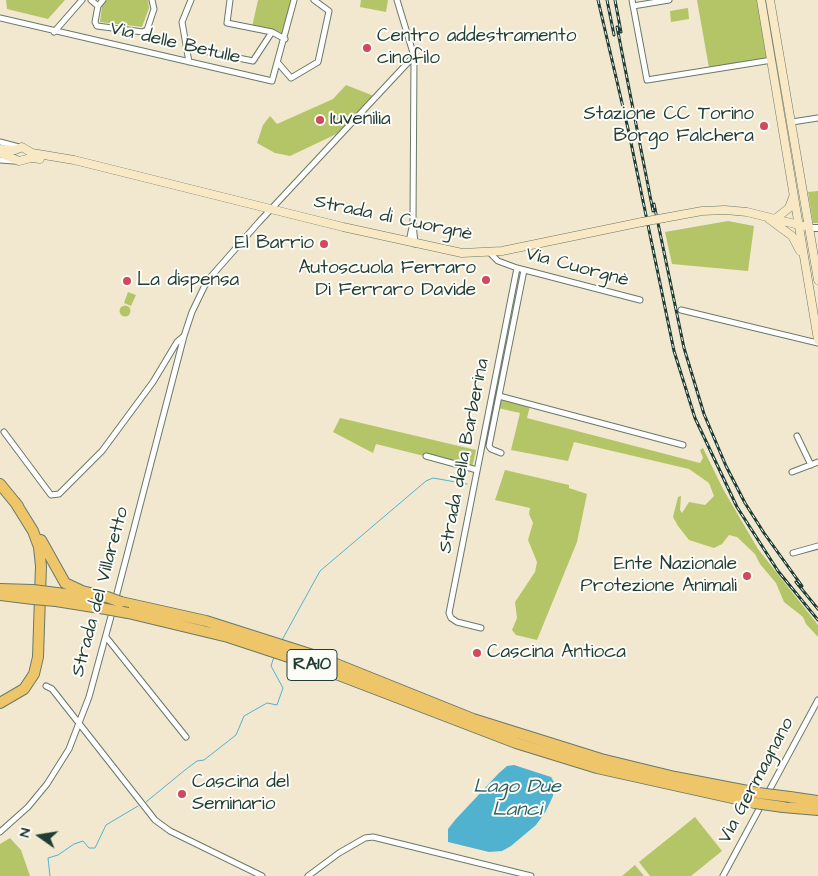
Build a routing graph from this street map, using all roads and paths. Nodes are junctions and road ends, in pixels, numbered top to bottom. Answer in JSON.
{"nodes":[{"id":1,"x":82,"y":0,"type":"edge"},
{"id":2,"x":91,"y":0,"type":"edge"},
{"id":3,"x":103,"y":0,"type":"edge"},
{"id":4,"x":152,"y":0,"type":"edge"},
{"id":5,"x":191,"y":0,"type":"edge"},
{"id":6,"x":230,"y":0,"type":"edge"},
{"id":7,"x":294,"y":0,"type":"edge"},
{"id":8,"x":314,"y":0,"type":"edge"},
{"id":9,"x":397,"y":0,"type":"edge"},
{"id":10,"x":632,"y":0,"type":"edge"},
{"id":11,"x":669,"y":0,"type":"edge"},
{"id":12,"x":761,"y":0,"type":"edge"},
{"id":13,"x":770,"y":0,"type":"edge"},
{"id":14,"x":98,"y":6,"type":"junction"},
{"id":15,"x":633,"y":6,"type":"junction"},
{"id":16,"x":0,"y":18,"type":"edge"},
{"id":17,"x":54,"y":32,"type":"junction"},
{"id":18,"x":272,"y":32,"type":"junction"},
{"id":19,"x":285,"y":39,"type":"junction"},
{"id":20,"x":204,"y":51,"type":"dead end"},
{"id":21,"x":414,"y":56,"type":"junction"},
{"id":22,"x":772,"y":60,"type":"junction"},
{"id":23,"x":189,"y":62,"type":"junction"},
{"id":24,"x":278,"y":63,"type":"junction"},
{"id":25,"x":818,"y":118,"type":"edge"},
{"id":26,"x":792,"y":122,"type":"junction"},
{"id":27,"x":0,"y":142,"type":"edge"},
{"id":28,"x":0,"y":150,"type":"edge"},
{"id":29,"x":0,"y":154,"type":"edge"},
{"id":30,"x":20,"y":154,"type":"junction"},
{"id":31,"x":0,"y":160,"type":"edge"},
{"id":32,"x":793,"y":190,"type":"junction"},
{"id":33,"x":272,"y":209,"type":"junction"},
{"id":34,"x":765,"y":217,"type":"junction"},
{"id":35,"x":775,"y":219,"type":"junction"},
{"id":36,"x":799,"y":225,"type":"junction"},
{"id":37,"x":809,"y":228,"type":"junction"},
{"id":38,"x":818,"y":228,"type":"edge"},
{"id":39,"x":412,"y":243,"type":"junction"},
{"id":40,"x":502,"y":251,"type":"junction"},
{"id":41,"x":490,"y":253,"type":"junction"},
{"id":42,"x":816,"y":258,"type":"edge"},
{"id":43,"x":806,"y":262,"type":"junction"},
{"id":44,"x":506,"y":264,"type":"junction"},
{"id":45,"x":517,"y":268,"type":"junction"},
{"id":46,"x":524,"y":270,"type":"junction"},
{"id":47,"x":818,"y":280,"type":"edge"},
{"id":48,"x":640,"y":300,"type":"dead end"},
{"id":49,"x":681,"y":310,"type":"dead end"},
{"id":50,"x":184,"y":336,"type":"junction"},
{"id":51,"x":818,"y":342,"type":"edge"},
{"id":52,"x":499,"y":396,"type":"junction"},
{"id":53,"x":4,"y":432,"type":"dead end"},
{"id":54,"x":797,"y":436,"type":"dead end"},
{"id":55,"x":683,"y":445,"type":"dead end"},
{"id":56,"x":502,"y":452,"type":"dead end"},
{"id":57,"x":426,"y":456,"type":"dead end"},
{"id":58,"x":818,"y":462,"type":"edge"},
{"id":59,"x":811,"y":465,"type":"junction"},
{"id":60,"x":477,"y":470,"type":"junction"},
{"id":61,"x":792,"y":472,"type":"dead end"},
{"id":62,"x":0,"y":484,"type":"edge"},
{"id":63,"x":14,"y":502,"type":"junction"},
{"id":64,"x":818,"y":546,"type":"edge"},
{"id":65,"x":793,"y":553,"type":"dead end"},
{"id":66,"x":0,"y":588,"type":"edge"},
{"id":67,"x":0,"y":595,"type":"edge"},
{"id":68,"x":31,"y":596,"type":"junction"},
{"id":69,"x":0,"y":600,"type":"edge"},
{"id":70,"x":107,"y":602,"type":"junction"},
{"id":71,"x":481,"y":628,"type":"dead end"},
{"id":72,"x":106,"y":637,"type":"junction"},
{"id":73,"x":46,"y":686,"type":"dead end"},
{"id":74,"x":818,"y":700,"type":"edge"},
{"id":75,"x":0,"y":703,"type":"edge"},
{"id":76,"x":80,"y":726,"type":"junction"},
{"id":77,"x":186,"y":737,"type":"dead end"},
{"id":78,"x":757,"y":798,"type":"junction"},
{"id":79,"x":818,"y":801,"type":"edge"},
{"id":80,"x":818,"y":810,"type":"edge"},
{"id":81,"x":0,"y":832,"type":"edge"},
{"id":82,"x":262,"y":876,"type":"edge"},
{"id":83,"x":308,"y":876,"type":"edge"},
{"id":84,"x":530,"y":876,"type":"edge"},
{"id":85,"x":723,"y":876,"type":"edge"}],
"edges":[{"from":1,"to":17,"type":"street"},
{"from":2,"to":14,"type":"street"},
{"from":3,"to":14,"type":"street"},
{"from":4,"to":14,"type":"street"},
{"from":5,"to":23,"type":"street"},
{"from":6,"to":18,"type":"street","name":"Via delle Betulle"},
{"from":7,"to":19,"type":"street","name":"Via delle Betulle"},
{"from":8,"to":24,"type":"street"},
{"from":9,"to":21,"type":"street"},
{"from":10,"to":15,"type":"street"},
{"from":11,"to":15,"type":"street"},
{"from":12,"to":22,"type":"main road"},
{"from":13,"to":26,"type":"main road"},
{"from":15,"to":22,"type":"street"},
{"from":16,"to":17,"type":"street","name":"Via delle Betulle"},
{"from":17,"to":23,"type":"street","name":"Via delle Betulle"},
{"from":18,"to":19,"type":"street","name":"Via delle Betulle"},
{"from":18,"to":20,"type":"street","name":"Via delle Betulle"},
{"from":19,"to":24,"type":"street","name":"Via delle Betulle"},
{"from":21,"to":33,"type":"street","name":"Strada del Villaretto"},
{"from":21,"to":39,"type":"street"},
{"from":22,"to":32,"type":"main road"},
{"from":23,"to":24,"type":"street","name":"Via delle Betulle"},
{"from":25,"to":26,"type":"street"},
{"from":26,"to":37,"type":"main road"},
{"from":27,"to":30,"type":"street","name":"Strada di Cuorgnè"},
{"from":28,"to":30,"type":"main road","name":"Strada di Cuorgnè"},
{"from":29,"to":30,"type":"main road","name":"Strada di Cuorgnè"},
{"from":30,"to":31,"type":"street","name":"Strada di Cuorgnè"},
{"from":30,"to":33,"type":"main road","name":"Strada di Cuorgnè"},
{"from":32,"to":35,"type":"main road"},
{"from":32,"to":36,"type":"main road"},
{"from":33,"to":39,"type":"main road","name":"Strada di Cuorgnè"},
{"from":33,"to":50,"type":"street","name":"Strada del Villaretto"},
{"from":34,"to":35,"type":"main road","name":"Strada di Cuorgnè"},
{"from":34,"to":40,"type":"main road","name":"Strada di Cuorgnè","bridge":true},
{"from":34,"to":43,"type":"main road"},
{"from":35,"to":36,"type":"main road","name":"Strada di Cuorgnè"},
{"from":36,"to":37,"type":"main road","name":"Strada di Cuorgnè"},
{"from":36,"to":43,"type":"main road"},
{"from":37,"to":38,"type":"street"},
{"from":37,"to":42,"type":"main road"},
{"from":39,"to":41,"type":"main road","name":"Strada di Cuorgnè"},
{"from":40,"to":41,"type":"main road","name":"Strada di Cuorgnè"},
{"from":40,"to":44,"type":"street","name":"Via Cuorgnè"},
{"from":41,"to":44,"type":"street","name":"Via Cuorgnè"},
{"from":42,"to":47,"type":"main road"},
{"from":43,"to":51,"type":"main road"},
{"from":44,"to":45,"type":"street","name":"Via Cuorgnè"},
{"from":45,"to":46,"type":"street","name":"Via Cuorgnè"},
{"from":45,"to":60,"type":"street","name":"Strada della Barberina"},
{"from":46,"to":48,"type":"street","name":"Via Cuorgnè"},
{"from":46,"to":52,"type":"street","name":"Strada della Barberina"},
{"from":49,"to":51,"type":"street"},
{"from":50,"to":53,"type":"street","name":"Strada del Villaretto"},
{"from":50,"to":72,"type":"street","name":"Strada del Villaretto"},
{"from":52,"to":55,"type":"street","name":"Strada della Barberina"},
{"from":52,"to":56,"type":"street","name":"Strada della Barberina"},
{"from":54,"to":59,"type":"street"},
{"from":57,"to":60,"type":"street"},
{"from":58,"to":59,"type":"street"},
{"from":59,"to":61,"type":"street"},
{"from":60,"to":71,"type":"street","name":"Strada della Barberina"},
{"from":62,"to":63,"type":"highway"},
{"from":63,"to":70,"type":"highway"},
{"from":63,"to":75,"type":"highway"},
{"from":64,"to":65,"type":"street"},
{"from":66,"to":68,"type":"highway","number":"RA10"},
{"from":67,"to":68,"type":"highway","number":"RA10"},
{"from":68,"to":69,"type":"highway"},
{"from":68,"to":70,"type":"highway","number":"RA10","bridge":true},
{"from":70,"to":78,"type":"highway","number":"RA10","bridge":true},
{"from":72,"to":76,"type":"street","name":"Strada del Villaretto"},
{"from":72,"to":77,"type":"street"},
{"from":73,"to":76,"type":"street"},
{"from":74,"to":85,"type":"street","name":"Via Germagnano"},
{"from":76,"to":81,"type":"street","name":"Strada del Villaretto"},
{"from":76,"to":82,"type":"street"},
{"from":78,"to":79,"type":"highway","number":"RA10","bridge":true},
{"from":78,"to":80,"type":"highway","number":"RA10","bridge":true},
{"from":83,"to":84,"type":"street"}]}
